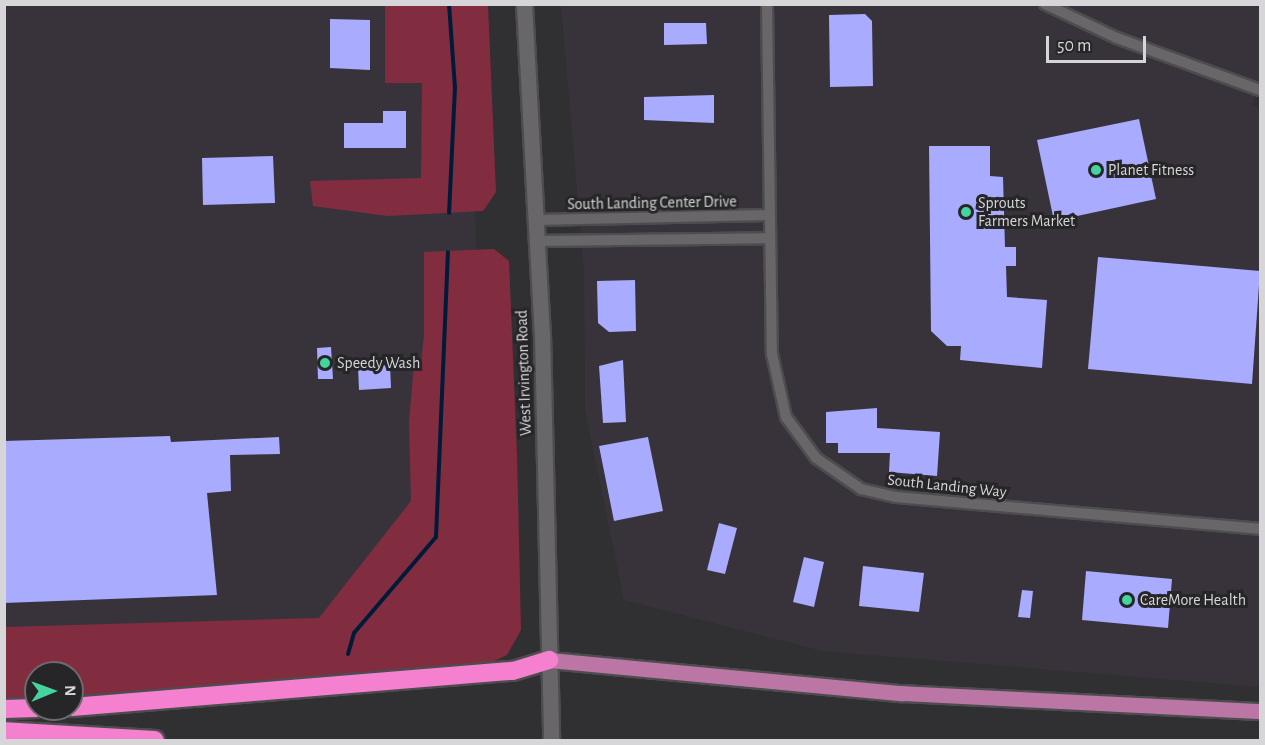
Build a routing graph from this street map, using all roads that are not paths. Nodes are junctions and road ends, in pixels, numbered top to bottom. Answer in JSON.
{"nodes":[{"id":1,"x":524,"y":4,"type":"edge"},
{"id":2,"x":767,"y":4,"type":"edge"},
{"id":3,"x":1045,"y":4,"type":"edge"},
{"id":4,"x":1260,"y":90,"type":"edge"},
{"id":5,"x":770,"y":215,"type":"junction"},
{"id":6,"x":536,"y":220,"type":"junction"},
{"id":7,"x":770,"y":238,"type":"junction"},
{"id":8,"x":537,"y":241,"type":"junction"},
{"id":9,"x":1260,"y":529,"type":"edge"},
{"id":10,"x":549,"y":660,"type":"junction"},
{"id":11,"x":84,"y":706,"type":"edge"},
{"id":12,"x":24,"y":708,"type":"edge"},
{"id":13,"x":4,"y":709,"type":"edge"},
{"id":14,"x":1260,"y":711,"type":"edge"},
{"id":15,"x":4,"y":731,"type":"edge"},
{"id":16,"x":155,"y":741,"type":"edge"},
{"id":17,"x":551,"y":741,"type":"edge"}],
"edges":[{"from":1,"to":6,"type":"main road","name":"West Irvington Road"},
{"from":2,"to":5,"type":"street","name":"South Landing Way"},
{"from":3,"to":4,"type":"street"},
{"from":5,"to":6,"type":"street","name":"South Landing Center Drive"},
{"from":5,"to":7,"type":"street","name":"South Landing Way"},
{"from":6,"to":8,"type":"main road","name":"West Irvington Road"},
{"from":7,"to":8,"type":"street"},
{"from":7,"to":9,"type":"street","name":"South Landing Way"},
{"from":8,"to":10,"type":"main road","name":"West Irvington Road"},
{"from":10,"to":11,"type":"highway"},
{"from":10,"to":14,"type":"main road"},
{"from":10,"to":17,"type":"main road","name":"West Irvington Road"},
{"from":12,"to":13,"type":"highway"},
{"from":15,"to":16,"type":"highway"}]}
